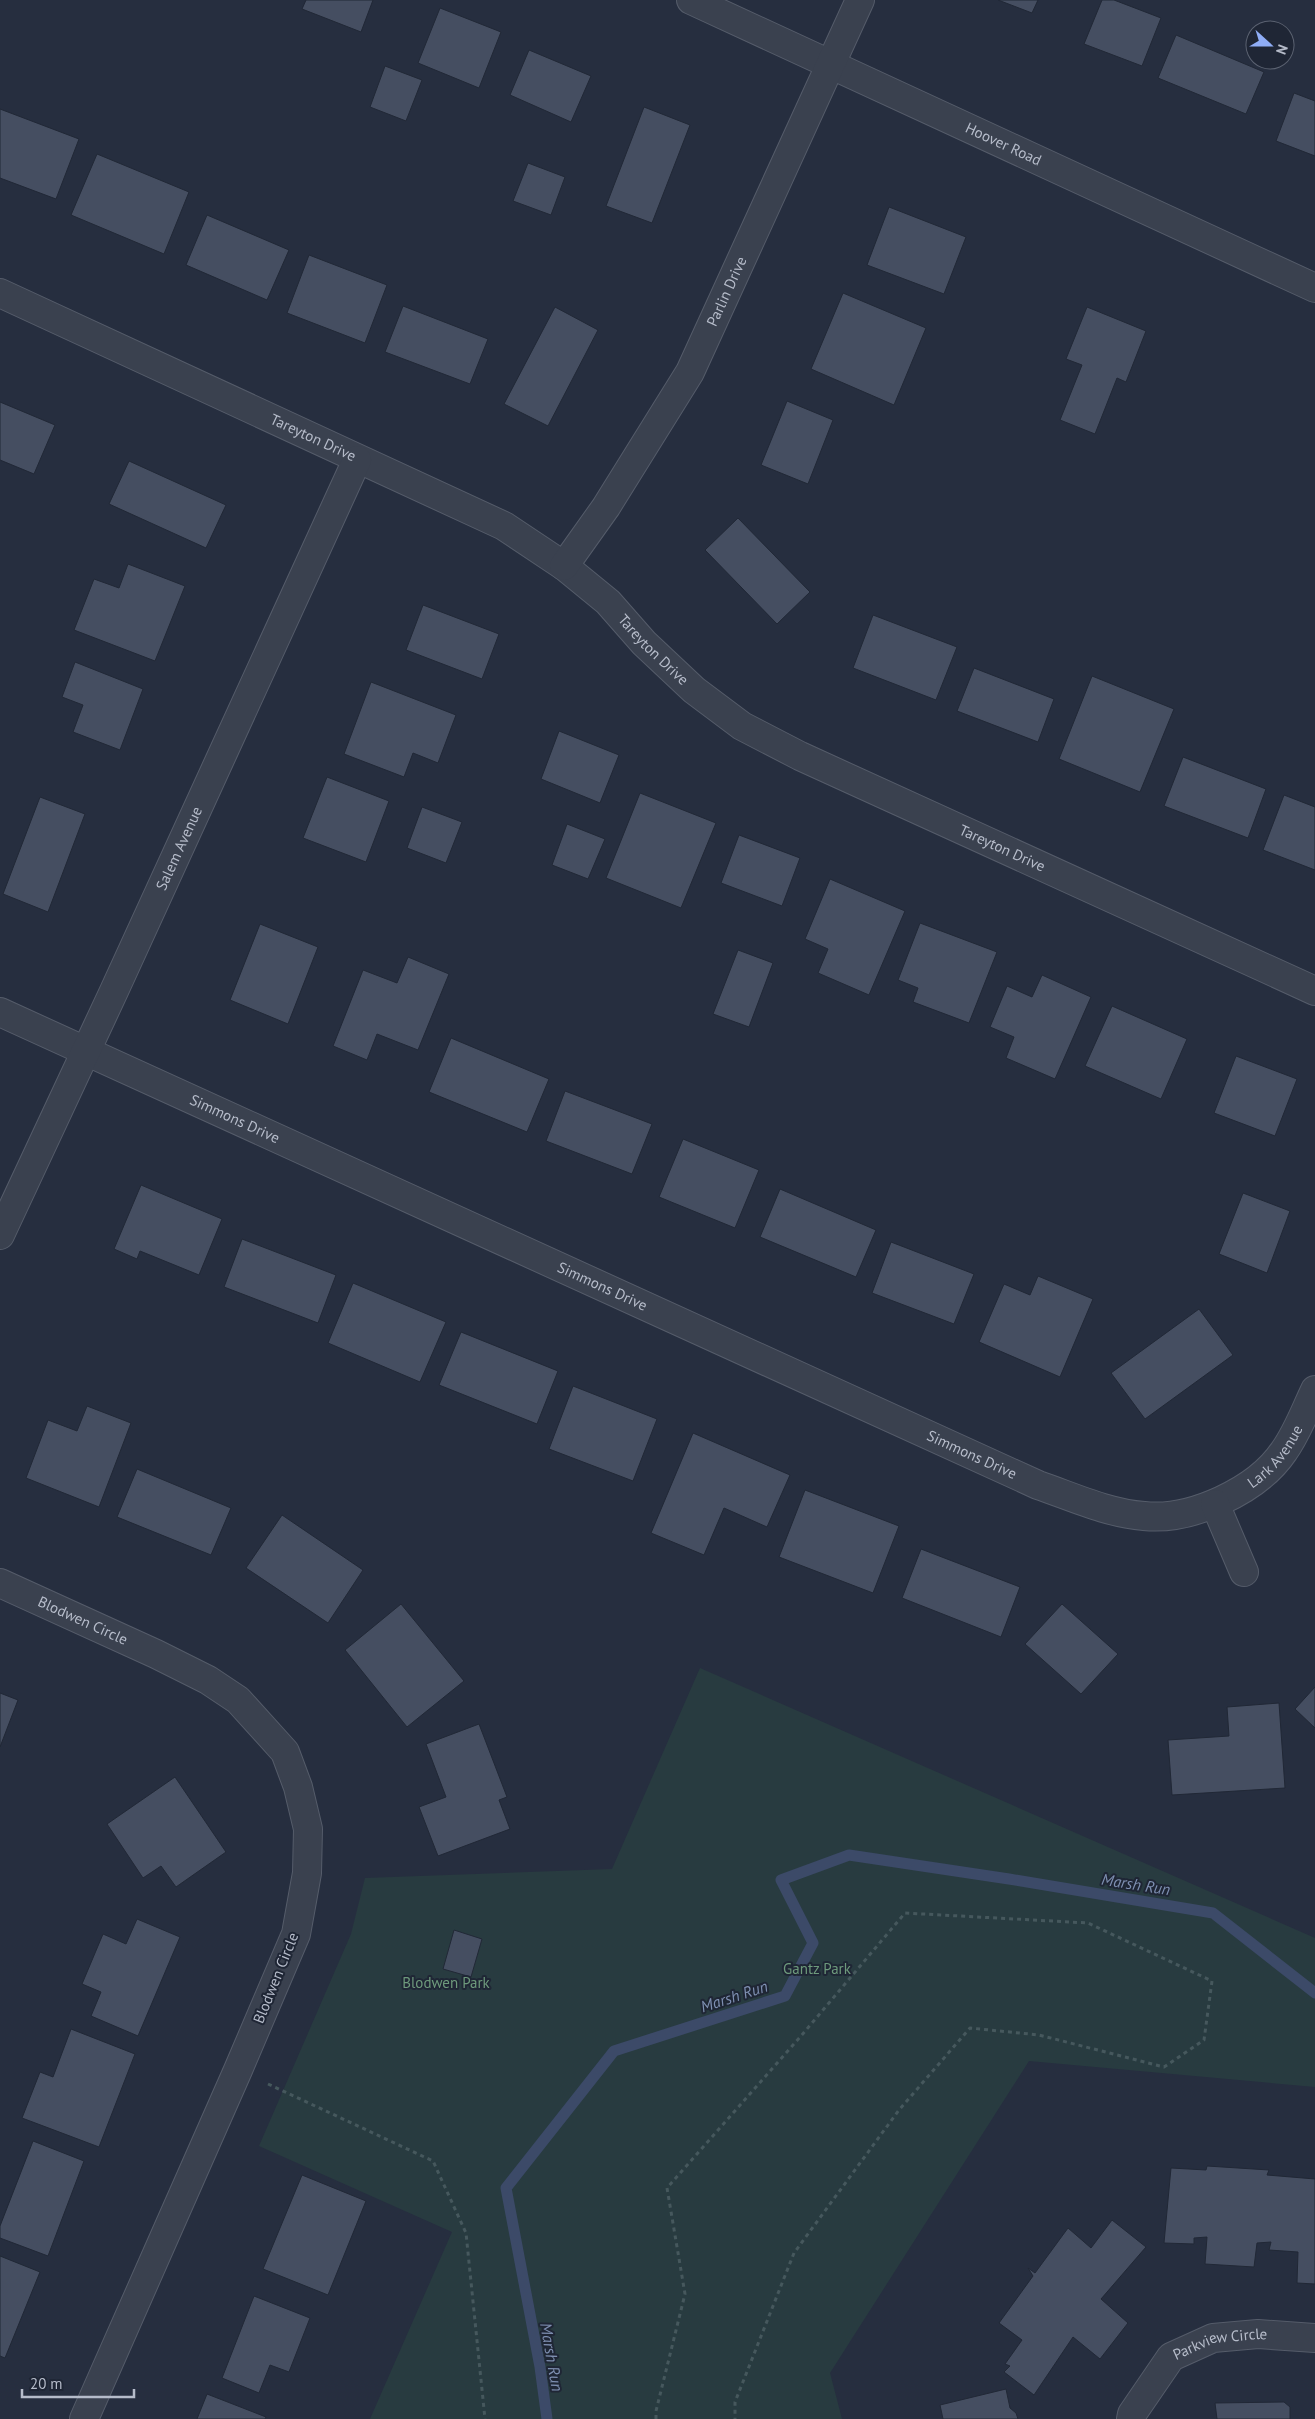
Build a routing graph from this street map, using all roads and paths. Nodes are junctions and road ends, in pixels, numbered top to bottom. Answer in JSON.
{"nodes":[{"id":1,"x":691,"y":0,"type":"edge"},
{"id":2,"x":860,"y":0,"type":"edge"},
{"id":3,"x":830,"y":65,"type":"junction"},
{"id":4,"x":1315,"y":288,"type":"edge"},
{"id":5,"x":0,"y":293,"type":"edge"},
{"id":6,"x":357,"y":460,"type":"junction"},
{"id":7,"x":564,"y":566,"type":"junction"},
{"id":8,"x":1315,"y":992,"type":"edge"},
{"id":9,"x":0,"y":1012,"type":"edge"},
{"id":10,"x":87,"y":1051,"type":"junction"},
{"id":11,"x":0,"y":1235,"type":"edge"},
{"id":12,"x":1315,"y":1390,"type":"edge"},
{"id":13,"x":1215,"y":1504,"type":"junction"},
{"id":14,"x":1244,"y":1572,"type":"dead end"},
{"id":15,"x":0,"y":1583,"type":"edge"},
{"id":16,"x":238,"y":2070,"type":"junction"},
{"id":17,"x":1315,"y":2338,"type":"edge"},
{"id":18,"x":84,"y":2419,"type":"edge"},
{"id":19,"x":485,"y":2419,"type":"edge"},
{"id":20,"x":656,"y":2419,"type":"edge"},
{"id":21,"x":735,"y":2419,"type":"edge"},
{"id":22,"x":1131,"y":2419,"type":"edge"}],
"edges":[{"from":1,"to":3,"type":"street","name":"Hoover Road"},
{"from":2,"to":3,"type":"street","name":"Parlin Drive"},
{"from":3,"to":4,"type":"street","name":"Hoover Road"},
{"from":3,"to":7,"type":"street","name":"Parlin Drive"},
{"from":5,"to":6,"type":"street","name":"Tareyton Drive"},
{"from":6,"to":7,"type":"street","name":"Tareyton Drive"},
{"from":6,"to":10,"type":"street","name":"Salem Avenue"},
{"from":7,"to":8,"type":"street","name":"Tareyton Drive"},
{"from":9,"to":10,"type":"street","name":"Simmons Drive"},
{"from":10,"to":11,"type":"street","name":"Salem Avenue"},
{"from":10,"to":13,"type":"street","name":"Simmons Drive"},
{"from":12,"to":13,"type":"street","name":"Lark Avenue"},
{"from":13,"to":14,"type":"street"},
{"from":15,"to":16,"type":"street","name":"Blodwen Circle"},
{"from":16,"to":18,"type":"street","name":"Blodwen Circle"},
{"from":16,"to":19,"type":"path"},
{"from":17,"to":22,"type":"street","name":"Parkview Circle"},
{"from":20,"to":21,"type":"path"}]}
